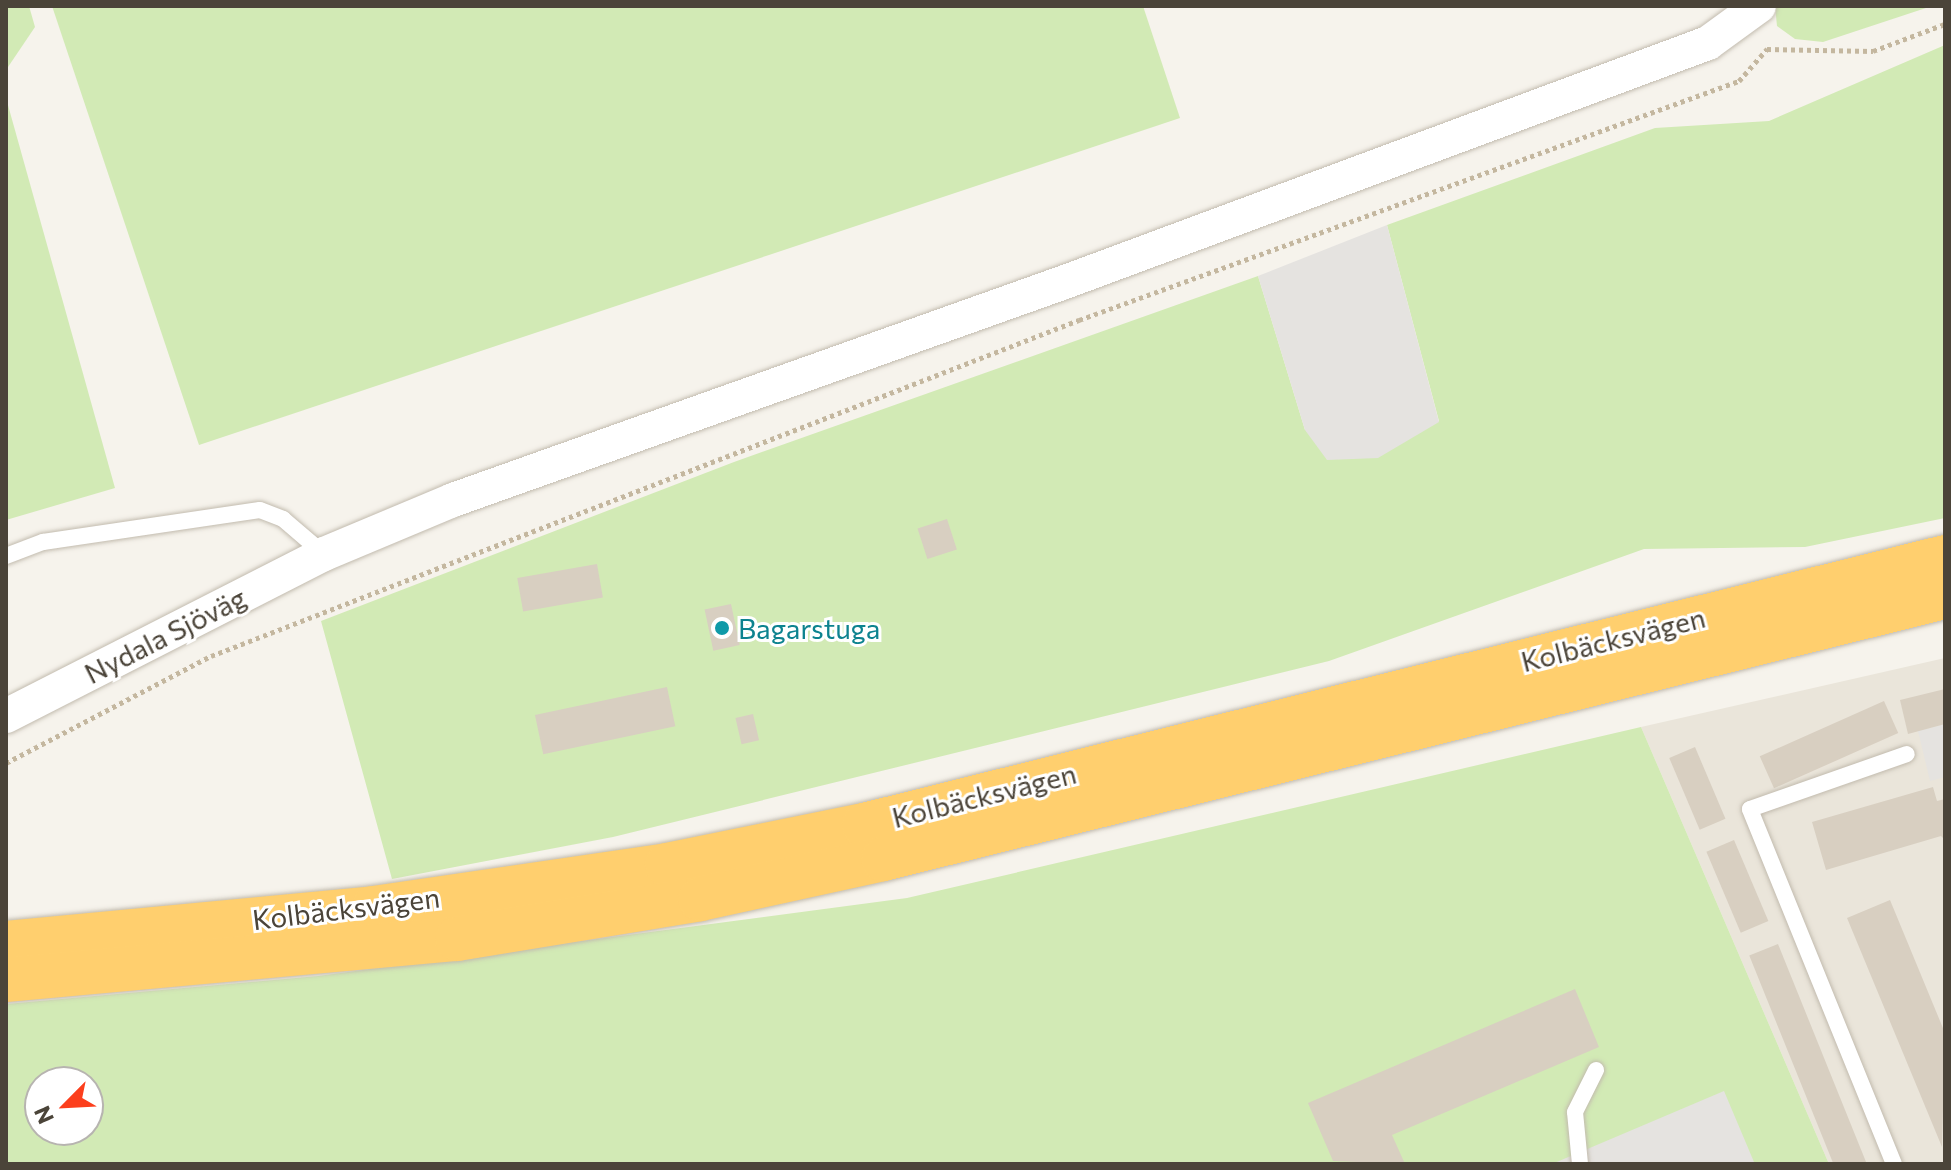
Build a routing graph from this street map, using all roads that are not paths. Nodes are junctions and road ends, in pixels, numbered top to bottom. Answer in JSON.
{"nodes":[{"id":1,"x":1759,"y":6,"type":"edge"},
{"id":2,"x":324,"y":554,"type":"junction"},
{"id":3,"x":6,"y":556,"type":"edge"},
{"id":4,"x":1945,"y":557,"type":"edge"},
{"id":5,"x":1945,"y":597,"type":"edge"},
{"id":6,"x":6,"y":716,"type":"edge"},
{"id":7,"x":1907,"y":754,"type":"dead end"},
{"id":8,"x":6,"y":943,"type":"edge"},
{"id":9,"x":6,"y":980,"type":"edge"},
{"id":10,"x":1596,"y":1070,"type":"dead end"},
{"id":11,"x":1580,"y":1164,"type":"edge"},
{"id":12,"x":1894,"y":1164,"type":"edge"}],
"edges":[{"from":1,"to":2,"type":"street","name":"Nydala Sjöväg"},
{"from":2,"to":3,"type":"lane"},
{"from":2,"to":6,"type":"street","name":"Nydala Sjöväg"},
{"from":4,"to":8,"type":"highway","name":"Kolbäcksvägen"},
{"from":5,"to":9,"type":"highway","name":"Kolbäcksvägen"},
{"from":7,"to":12,"type":"lane"},
{"from":10,"to":11,"type":"lane"}]}
